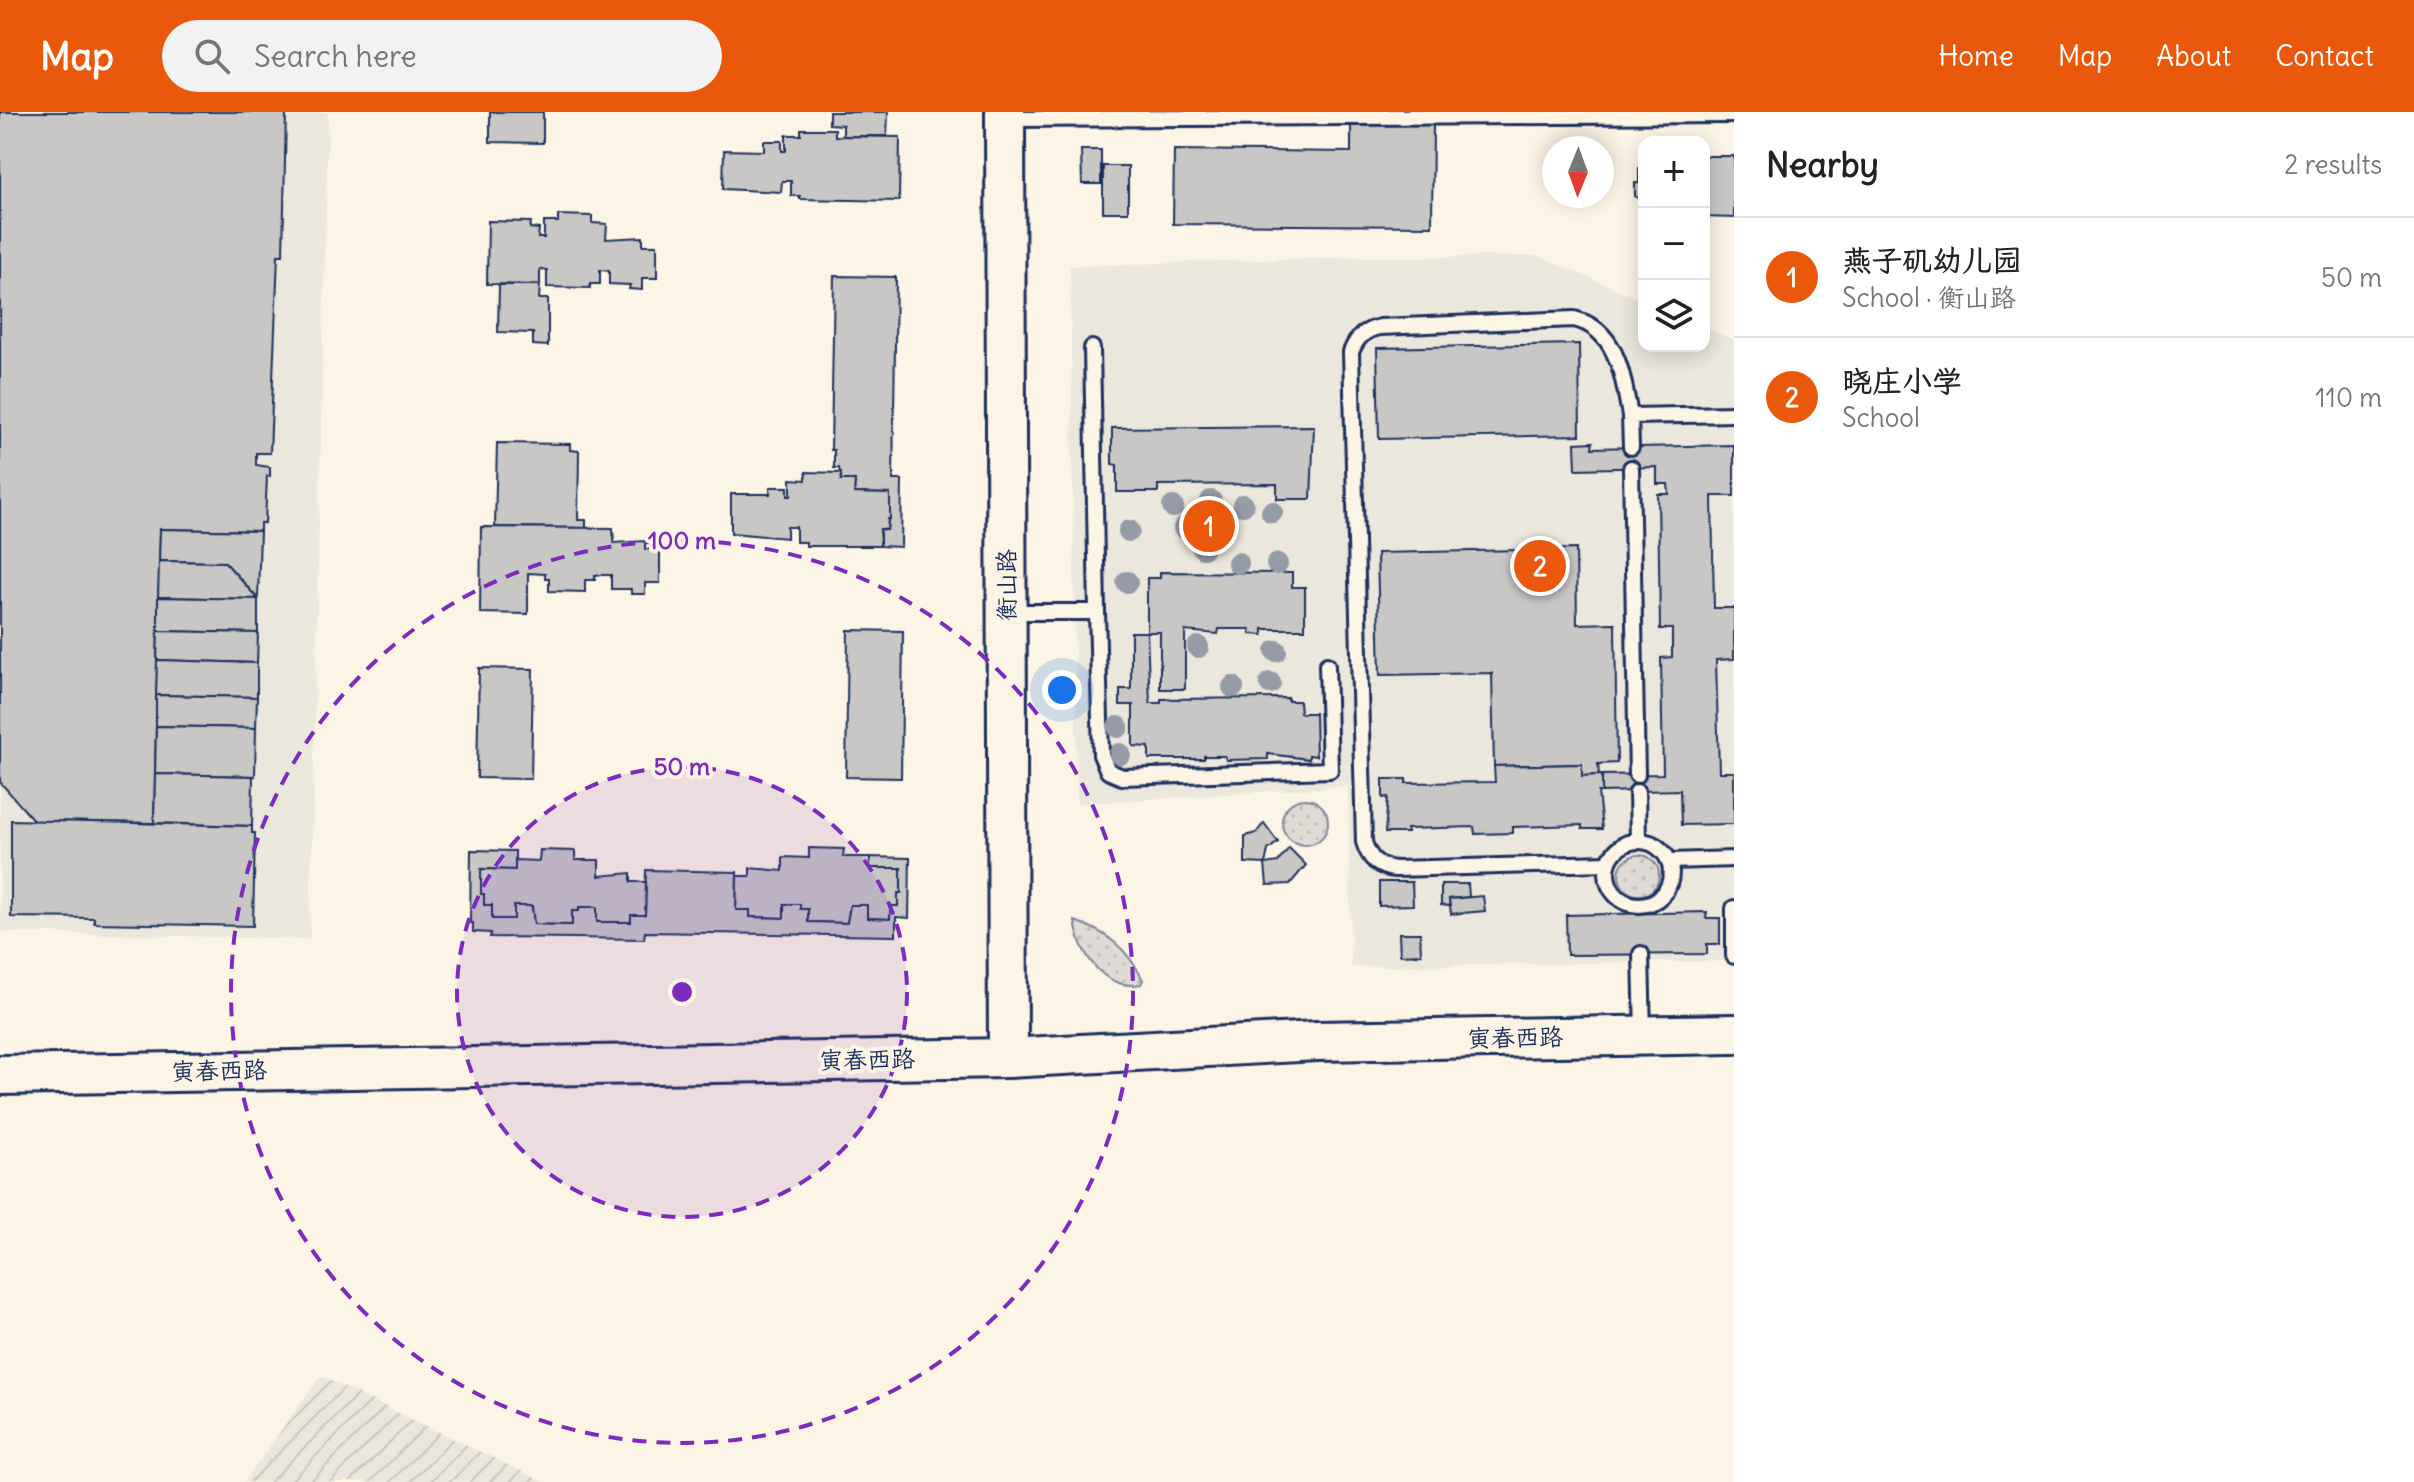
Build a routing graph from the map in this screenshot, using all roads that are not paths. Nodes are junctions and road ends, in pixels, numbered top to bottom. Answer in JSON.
{"nodes":[{"id":1,"x":1734,"y":115,"type":"edge"},
{"id":2,"x":1005,"y":116,"type":"edge"},
{"id":3,"x":1092,"y":348,"type":"dead end"},
{"id":4,"x":1734,"y":414,"type":"edge"},
{"id":5,"x":1630,"y":416,"type":"junction"},
{"id":6,"x":1631,"y":447,"type":"dead end"},
{"id":7,"x":1631,"y":468,"type":"dead end"},
{"id":8,"x":1007,"y":612,"type":"junction"},
{"id":9,"x":1097,"y":612,"type":"junction"},
{"id":10,"x":1327,"y":665,"type":"dead end"},
{"id":11,"x":1637,"y":775,"type":"dead end"},
{"id":12,"x":1637,"y":792,"type":"dead end"},
{"id":13,"x":1638,"y":841,"type":"junction"},
{"id":14,"x":1734,"y":859,"type":"edge"},
{"id":15,"x":1670,"y":861,"type":"junction"},
{"id":16,"x":1608,"y":863,"type":"junction"},
{"id":17,"x":1734,"y":908,"type":"edge"},
{"id":18,"x":1641,"y":954,"type":"dead end"},
{"id":19,"x":1734,"y":956,"type":"edge"},
{"id":20,"x":1734,"y":1034,"type":"edge"},
{"id":21,"x":1643,"y":1035,"type":"junction"},
{"id":22,"x":1008,"y":1058,"type":"junction"},
{"id":23,"x":0,"y":1075,"type":"edge"}],
"edges":[{"from":1,"to":2,"type":"lane"},
{"from":2,"to":8,"type":"street","name":"衡山路"},
{"from":3,"to":9,"type":"lane"},
{"from":4,"to":5,"type":"lane"},
{"from":5,"to":6,"type":"lane"},
{"from":5,"to":16,"type":"lane"},
{"from":7,"to":11,"type":"lane"},
{"from":8,"to":9,"type":"lane"},
{"from":8,"to":22,"type":"street","name":"衡山路"},
{"from":9,"to":10,"type":"lane"},
{"from":12,"to":13,"type":"lane"},
{"from":13,"to":15,"type":"lane"},
{"from":13,"to":16,"type":"lane"},
{"from":14,"to":15,"type":"lane"},
{"from":15,"to":16,"type":"lane"},
{"from":17,"to":19,"type":"lane"},
{"from":18,"to":21,"type":"lane"},
{"from":20,"to":21,"type":"street","name":"寅春西路"},
{"from":21,"to":22,"type":"street","name":"寅春西路"},
{"from":22,"to":23,"type":"street","name":"寅春西路"}]}
